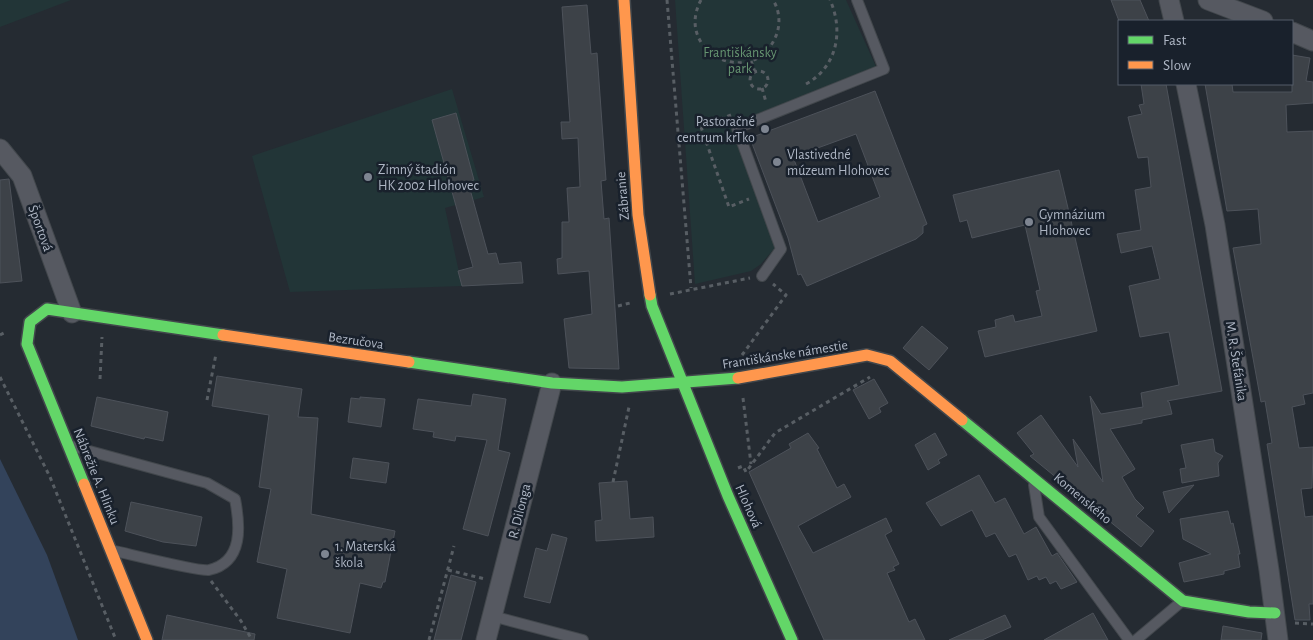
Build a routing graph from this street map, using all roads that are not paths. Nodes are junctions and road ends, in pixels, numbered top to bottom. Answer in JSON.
{"nodes":[{"id":1,"x":624,"y":0,"type":"edge"},
{"id":2,"x":857,"y":0,"type":"edge"},
{"id":3,"x":1169,"y":0,"type":"edge"},
{"id":4,"x":1208,"y":0,"type":"edge"},
{"id":5,"x":1174,"y":20,"type":"edge"},
{"id":6,"x":1260,"y":20,"type":"edge"},
{"id":7,"x":1293,"y":32,"type":"edge"},
{"id":8,"x":1313,"y":41,"type":"edge"},
{"id":9,"x":1186,"y":85,"type":"edge"},
{"id":10,"x":0,"y":149,"type":"edge"},
{"id":11,"x":762,"y":276,"type":"road end"},
{"id":12,"x":72,"y":313,"type":"junction"},
{"id":13,"x":30,"y":322,"type":"joint"},
{"id":14,"x":890,"y":360,"type":"joint"},
{"id":15,"x":552,"y":383,"type":"junction"},
{"id":16,"x":683,"y":383,"type":"junction"},
{"id":17,"x":69,"y":446,"type":"junction"},
{"id":18,"x":1033,"y":476,"type":"junction"},
{"id":19,"x":111,"y":550,"type":"junction"},
{"id":20,"x":1183,"y":600,"type":"junction"},
{"id":21,"x":1274,"y":613,"type":"junction"},
{"id":22,"x":492,"y":616,"type":"junction"},
{"id":23,"x":148,"y":640,"type":"edge"},
{"id":24,"x":486,"y":640,"type":"edge"},
{"id":25,"x":583,"y":640,"type":"edge"},
{"id":26,"x":792,"y":640,"type":"edge"},
{"id":27,"x":1129,"y":640,"type":"edge"},
{"id":28,"x":1136,"y":640,"type":"edge"},
{"id":29,"x":1278,"y":640,"type":"edge"}],
"edges":[{"from":1,"to":16,"type":"street","name":"Zábranie"},
{"from":2,"to":11,"type":"lane"},
{"from":3,"to":5,"type":"street"},
{"from":4,"to":6,"type":"street"},
{"from":7,"to":8,"type":"street"},
{"from":9,"to":21,"type":"street","name":"M. R. Štefánika"},
{"from":10,"to":12,"type":"street","name":"Športová"},
{"from":12,"to":13,"type":"street","name":"Bezručova"},
{"from":12,"to":15,"type":"street","name":"Bezručova"},
{"from":13,"to":17,"type":"street","name":"Nábrežie A. Hlinku"},
{"from":14,"to":16,"type":"street","name":"Františkánske námestie"},
{"from":14,"to":18,"type":"street","name":"Komenského"},
{"from":15,"to":16,"type":"street","name":"Bezručova"},
{"from":15,"to":22,"type":"street","name":"R. Dilonga"},
{"from":16,"to":26,"type":"street","name":"Hlohová"},
{"from":17,"to":19,"type":"street","name":"Nábrežie A. Hlinku"},
{"from":17,"to":19,"type":"lane"},
{"from":18,"to":20,"type":"street","name":"Komenského"},
{"from":18,"to":27,"type":"lane"},
{"from":19,"to":23,"type":"street","name":"Nábrežie A. Hlinku"},
{"from":20,"to":21,"type":"street","name":"Komenského"},
{"from":20,"to":28,"type":"lane"},
{"from":21,"to":29,"type":"street","name":"M. R. Štefánika"},
{"from":22,"to":24,"type":"street","name":"R. Dilonga"},
{"from":22,"to":25,"type":"lane"}]}
